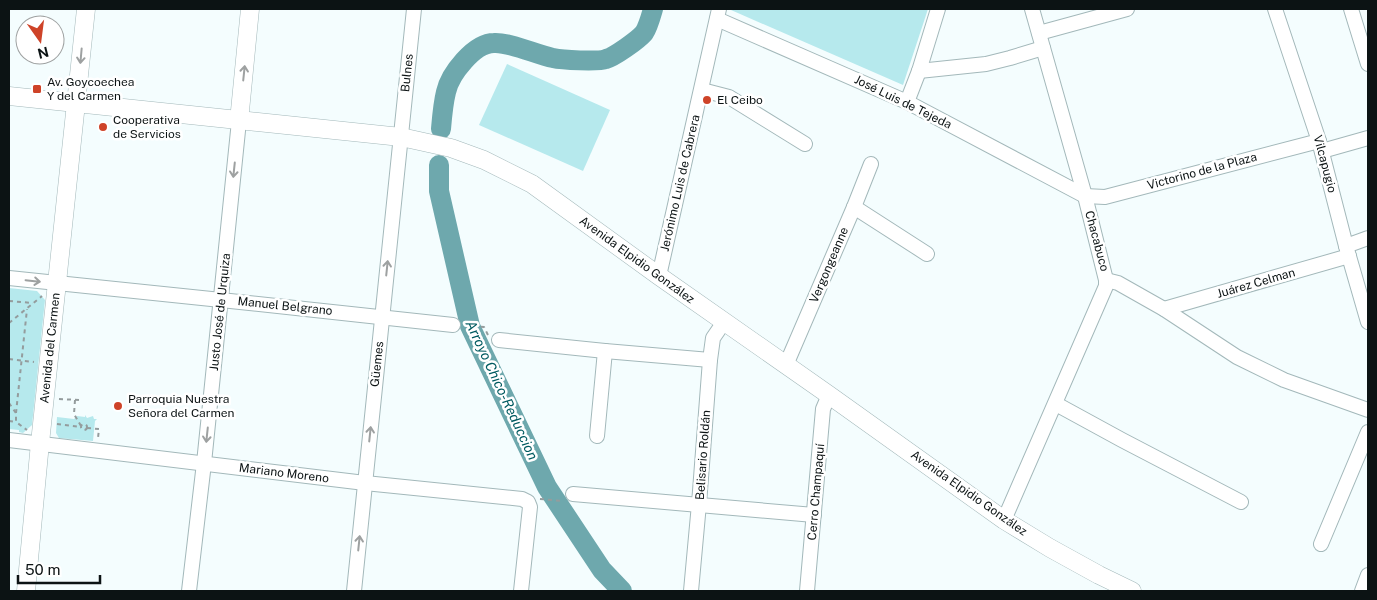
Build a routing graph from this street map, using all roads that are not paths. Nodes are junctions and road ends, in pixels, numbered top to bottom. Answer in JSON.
{"nodes":[{"id":1,"x":86,"y":9,"type":"edge"},
{"id":2,"x":250,"y":9,"type":"edge"},
{"id":3,"x":414,"y":9,"type":"edge"},
{"id":4,"x":938,"y":9,"type":"edge"},
{"id":5,"x":1032,"y":9,"type":"edge"},
{"id":6,"x":1126,"y":9,"type":"edge"},
{"id":7,"x":1275,"y":9,"type":"edge"},
{"id":8,"x":1351,"y":9,"type":"edge"},
{"id":9,"x":718,"y":14,"type":"edge"},
{"id":10,"x":1039,"y":33,"type":"junction"},
{"id":11,"x":1043,"y":48,"type":"junction"},
{"id":12,"x":1368,"y":64,"type":"edge"},
{"id":13,"x":919,"y":71,"type":"junction"},
{"id":14,"x":702,"y":90,"type":"junction"},
{"id":15,"x":9,"y":96,"type":"edge"},
{"id":16,"x":907,"y":102,"type":"junction"},
{"id":17,"x":77,"y":104,"type":"junction"},
{"id":18,"x":239,"y":121,"type":"junction"},
{"id":19,"x":401,"y":138,"type":"junction"},
{"id":20,"x":1368,"y":138,"type":"edge"},
{"id":21,"x":805,"y":144,"type":"dead end"},
{"id":22,"x":1321,"y":146,"type":"junction"},
{"id":23,"x":871,"y":164,"type":"dead end"},
{"id":24,"x":1085,"y":196,"type":"junction"},
{"id":25,"x":854,"y":207,"type":"junction"},
{"id":26,"x":1368,"y":238,"type":"edge"},
{"id":27,"x":1347,"y":251,"type":"junction"},
{"id":28,"x":927,"y":254,"type":"dead end"},
{"id":29,"x":658,"y":276,"type":"junction"},
{"id":30,"x":9,"y":278,"type":"edge"},
{"id":31,"x":1106,"y":280,"type":"junction"},
{"id":32,"x":58,"y":284,"type":"junction"},
{"id":33,"x":221,"y":300,"type":"junction"},
{"id":34,"x":1164,"y":309,"type":"junction"},
{"id":35,"x":381,"y":317,"type":"junction"},
{"id":36,"x":724,"y":322,"type":"junction"},
{"id":37,"x":1368,"y":322,"type":"edge"},
{"id":38,"x":458,"y":325,"type":"road end"},
{"id":39,"x":493,"y":337,"type":"road end"},
{"id":40,"x":605,"y":352,"type":"junction"},
{"id":41,"x":710,"y":360,"type":"junction"},
{"id":42,"x":786,"y":365,"type":"junction"},
{"id":43,"x":830,"y":395,"type":"junction"},
{"id":44,"x":1056,"y":404,"type":"junction"},
{"id":45,"x":1368,"y":410,"type":"edge"},
{"id":46,"x":1368,"y":432,"type":"edge"},
{"id":47,"x":597,"y":436,"type":"dead end"},
{"id":48,"x":9,"y":440,"type":"edge"},
{"id":49,"x":40,"y":443,"type":"junction"},
{"id":50,"x":204,"y":463,"type":"junction"},
{"id":51,"x":365,"y":483,"type":"junction"},
{"id":52,"x":568,"y":498,"type":"road end"},
{"id":53,"x":1240,"y":502,"type":"dead end"},
{"id":54,"x":699,"y":504,"type":"junction"},
{"id":55,"x":814,"y":515,"type":"junction"},
{"id":56,"x":1004,"y":520,"type":"junction"},
{"id":57,"x":1321,"y":544,"type":"dead end"},
{"id":58,"x":1368,"y":575,"type":"edge"},
{"id":59,"x":26,"y":591,"type":"edge"},
{"id":60,"x":189,"y":591,"type":"edge"},
{"id":61,"x":354,"y":591,"type":"edge"},
{"id":62,"x":521,"y":591,"type":"edge"},
{"id":63,"x":691,"y":591,"type":"edge"},
{"id":64,"x":807,"y":591,"type":"edge"},
{"id":65,"x":1132,"y":591,"type":"edge"},
{"id":66,"x":1362,"y":591,"type":"edge"}],
"edges":[{"from":1,"to":17,"type":"main road","name":"Avenida del Carmen","one_way":true},
{"from":18,"to":2,"type":"main road","one_way":true},
{"from":3,"to":19,"type":"street","name":"Bulnes"},
{"from":4,"to":13,"type":"street"},
{"from":5,"to":10,"type":"street","name":"Chacabuco"},
{"from":6,"to":10,"type":"street"},
{"from":7,"to":22,"type":"street","name":"Vilcapugio"},
{"from":8,"to":12,"type":"street"},
{"from":9,"to":14,"type":"street","name":"Jerónimo Luis de Cabrera"},
{"from":9,"to":16,"type":"street","name":"José Luis de Tejeda"},
{"from":10,"to":11,"type":"street","name":"Chacabuco"},
{"from":11,"to":13,"type":"street"},
{"from":11,"to":24,"type":"street","name":"Chacabuco"},
{"from":13,"to":16,"type":"street"},
{"from":14,"to":21,"type":"street"},
{"from":14,"to":29,"type":"street","name":"Jerónimo Luis de Cabrera"},
{"from":15,"to":17,"type":"main road","name":"Avenida Elpidio González"},
{"from":16,"to":24,"type":"street","name":"José Luis de Tejeda"},
{"from":17,"to":18,"type":"main road","name":"Avenida Elpidio González"},
{"from":17,"to":32,"type":"main road","name":"Avenida del Carmen"},
{"from":18,"to":19,"type":"main road","name":"Avenida Elpidio González"},
{"from":18,"to":33,"type":"street","name":"Justo José de Urquiza","one_way":true},
{"from":19,"to":29,"type":"main road","name":"Avenida Elpidio González"},
{"from":35,"to":19,"type":"street","name":"Güemes","one_way":true},
{"from":20,"to":22,"type":"street","name":"Victorino de la Plaza"},
{"from":22,"to":24,"type":"street","name":"Victorino de la Plaza"},
{"from":22,"to":27,"type":"street","name":"Vilcapugio"},
{"from":23,"to":25,"type":"street","name":"Vergongeanne"},
{"from":24,"to":31,"type":"street","name":"Chacabuco"},
{"from":25,"to":28,"type":"street"},
{"from":25,"to":42,"type":"street","name":"Vergongeanne"},
{"from":26,"to":27,"type":"street","name":"Juárez Celman"},
{"from":27,"to":34,"type":"street","name":"Juárez Celman"},
{"from":27,"to":37,"type":"street","name":"Vilcapugio"},
{"from":29,"to":36,"type":"main road","name":"Avenida Elpidio González"},
{"from":30,"to":32,"type":"street","name":"Manuel Belgrano","one_way":true},
{"from":31,"to":34,"type":"street"},
{"from":31,"to":44,"type":"street","name":"Chacabuco"},
{"from":32,"to":33,"type":"street","name":"Manuel Belgrano"},
{"from":32,"to":49,"type":"main road","name":"Avenida del Carmen"},
{"from":33,"to":35,"type":"street","name":"Manuel Belgrano"},
{"from":33,"to":50,"type":"street","name":"Justo José de Urquiza","one_way":true},
{"from":34,"to":45,"type":"street"},
{"from":35,"to":38,"type":"street","name":"Manuel Belgrano"},
{"from":51,"to":35,"type":"street","name":"Güemes","one_way":true},
{"from":36,"to":41,"type":"street","name":"Belisario Roldán"},
{"from":36,"to":42,"type":"main road","name":"Avenida Elpidio González"},
{"from":39,"to":40,"type":"street"},
{"from":40,"to":41,"type":"street"},
{"from":40,"to":47,"type":"street"},
{"from":41,"to":54,"type":"street","name":"Belisario Roldán"},
{"from":42,"to":43,"type":"main road","name":"Avenida Elpidio González"},
{"from":43,"to":55,"type":"street","name":"Cerro Champaquí"},
{"from":43,"to":56,"type":"main road","name":"Avenida Elpidio González"},
{"from":44,"to":53,"type":"street"},
{"from":44,"to":56,"type":"street","name":"Chacabuco"},
{"from":46,"to":57,"type":"street"},
{"from":48,"to":49,"type":"street","name":"Mariano Moreno"},
{"from":49,"to":50,"type":"street","name":"Mariano Moreno"},
{"from":49,"to":59,"type":"main road","name":"Avenida del Carmen"},
{"from":50,"to":51,"type":"street","name":"Mariano Moreno"},
{"from":50,"to":60,"type":"street","name":"Justo José de Urquiza"},
{"from":61,"to":51,"type":"street","name":"Güemes","one_way":true},
{"from":51,"to":62,"type":"street","name":"Mariano Moreno"},
{"from":52,"to":54,"type":"street"},
{"from":54,"to":55,"type":"street"},
{"from":54,"to":63,"type":"street","name":"Belisario Roldán"},
{"from":55,"to":64,"type":"street","name":"Cerro Champaquí"},
{"from":56,"to":65,"type":"main road","name":"Avenida Elpidio González"},
{"from":58,"to":66,"type":"street"}]}
